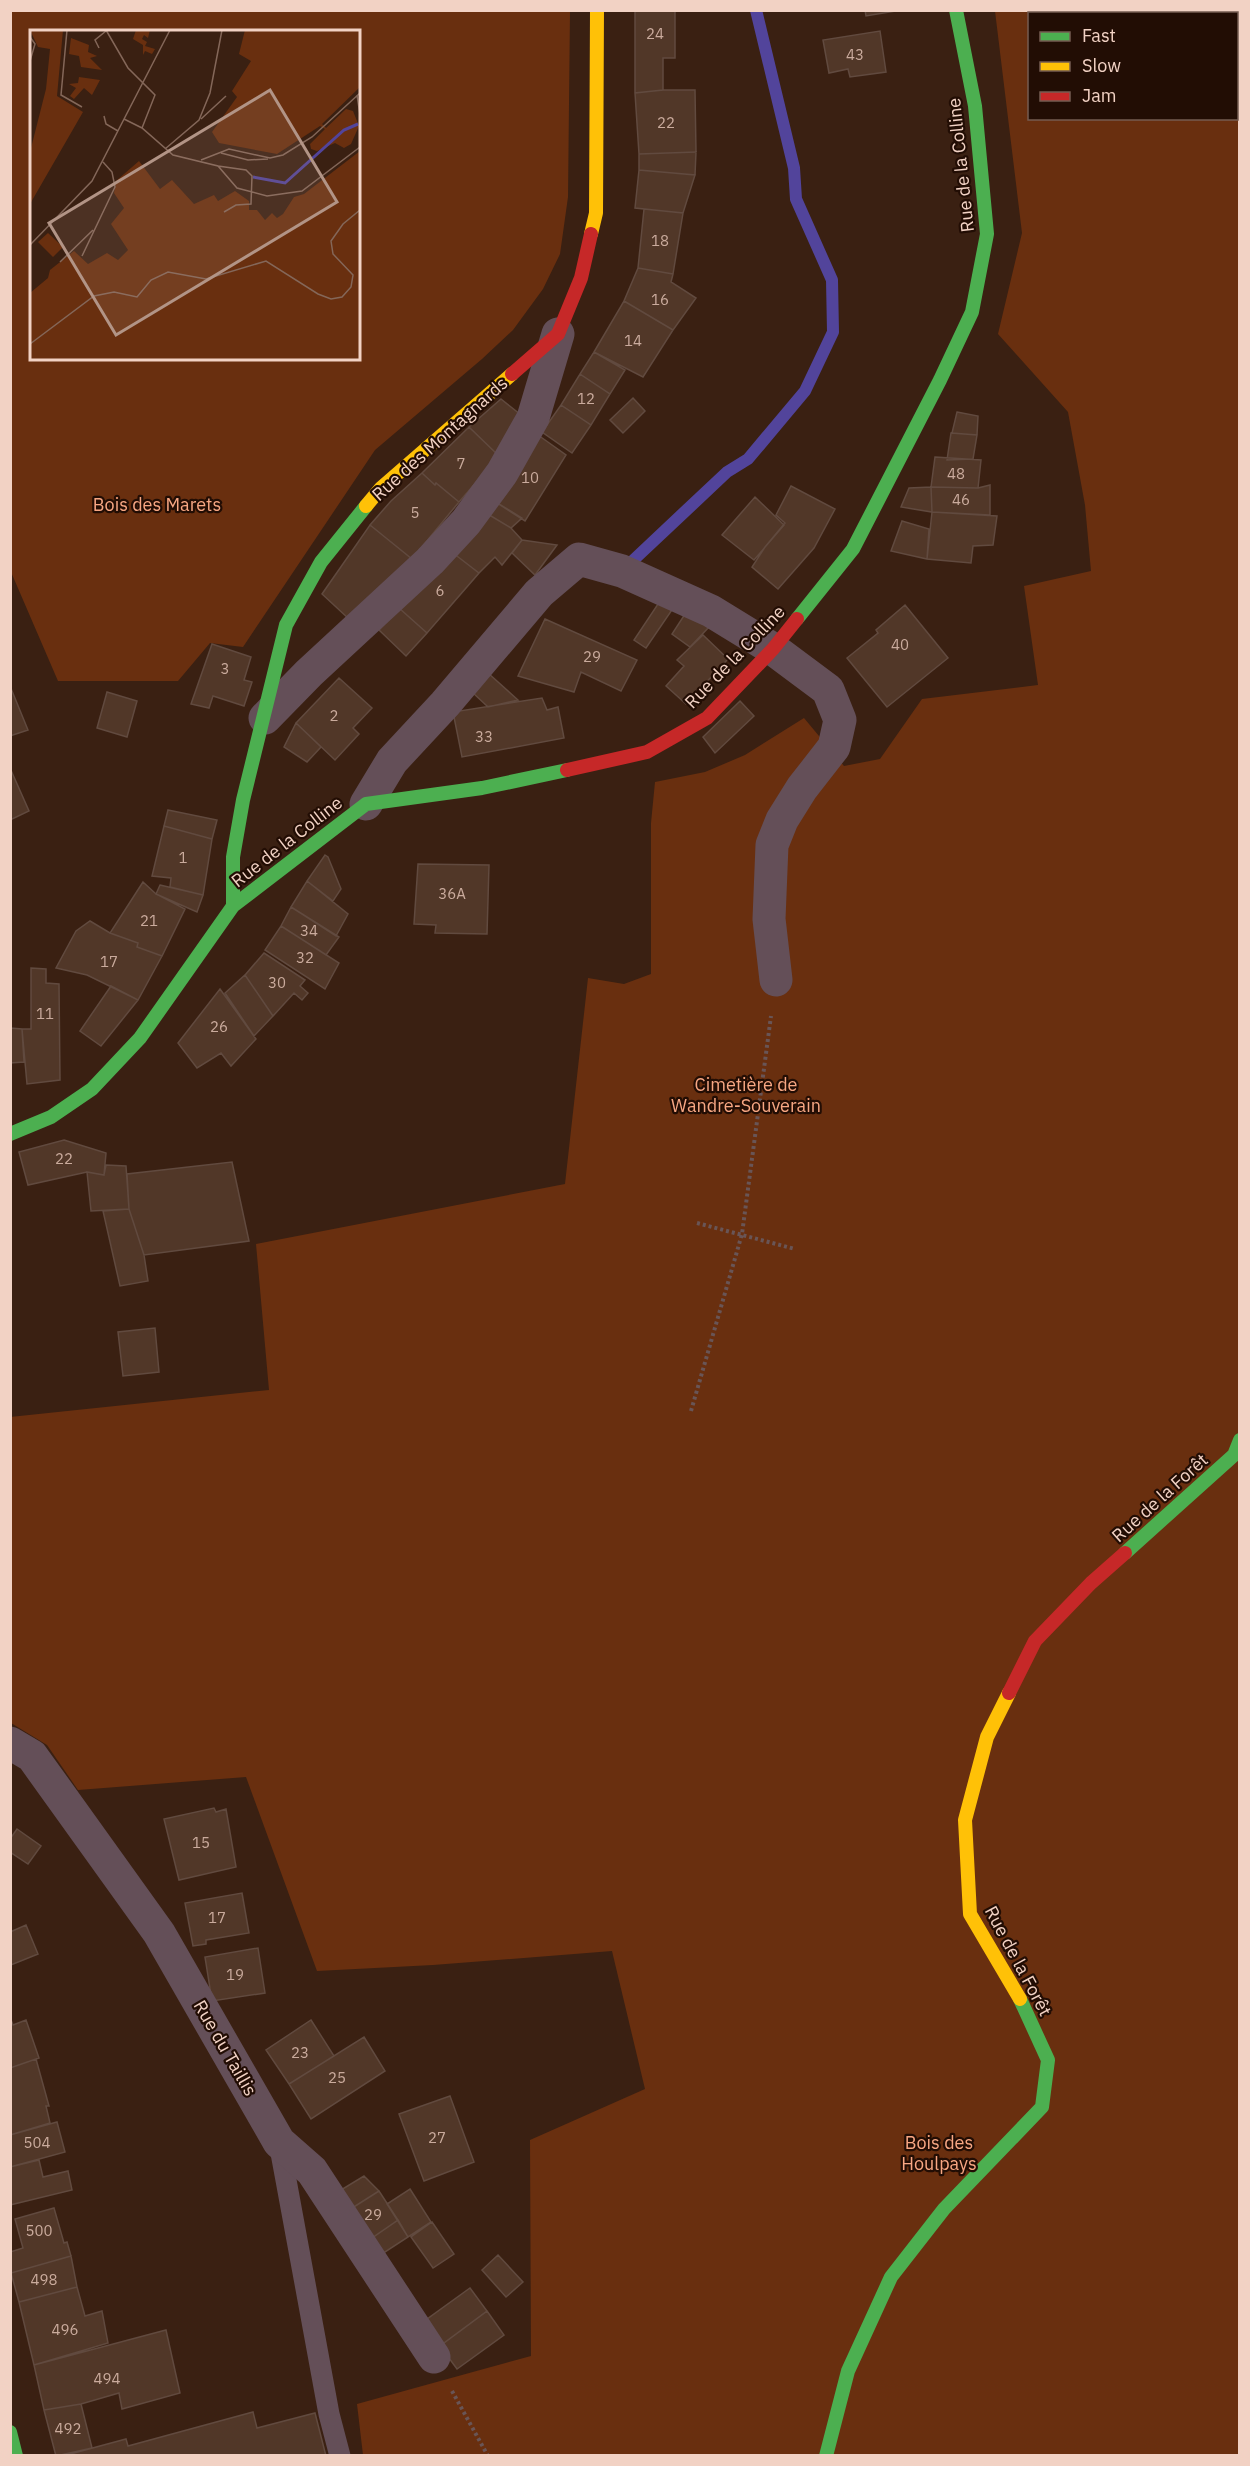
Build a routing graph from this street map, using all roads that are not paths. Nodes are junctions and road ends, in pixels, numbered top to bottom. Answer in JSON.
{"nodes":[{"id":1,"x":597,"y":10,"type":"edge"},
{"id":2,"x":956,"y":10,"type":"edge"},
{"id":3,"x":558,"y":334,"type":"junction"},
{"id":4,"x":773,"y":649,"type":"junction"},
{"id":5,"x":265,"y":718,"type":"junction"},
{"id":6,"x":366,"y":804,"type":"junction"},
{"id":7,"x":234,"y":906,"type":"junction"},
{"id":8,"x":776,"y":980,"type":"road end"},
{"id":9,"x":10,"y":1134,"type":"edge"},
{"id":10,"x":1239,"y":1440,"type":"edge"},
{"id":11,"x":10,"y":1743,"type":"edge"},
{"id":12,"x":279,"y":2142,"type":"junction"},
{"id":13,"x":434,"y":2357,"type":"road end"},
{"id":14,"x":10,"y":2432,"type":"edge"},
{"id":15,"x":16,"y":2456,"type":"edge"},
{"id":16,"x":340,"y":2456,"type":"edge"},
{"id":17,"x":826,"y":2456,"type":"edge"}],
"edges":[{"from":1,"to":3,"type":"street","name":"Rue des Montagnards"},
{"from":2,"to":4,"type":"street","name":"Rue de la Colline"},
{"from":3,"to":5,"type":"street","name":"Rue des Montagnards"},
{"from":3,"to":5,"type":"street","name":"Rue des Montagnards"},
{"from":4,"to":6,"type":"street","name":"Rue de la Colline"},
{"from":4,"to":6,"type":"street"},
{"from":4,"to":8,"type":"street"},
{"from":5,"to":7,"type":"street","name":"Rue des Montagnards"},
{"from":6,"to":7,"type":"street","name":"Rue de la Colline"},
{"from":7,"to":9,"type":"street","name":"Rue de la Colline"},
{"from":10,"to":17,"type":"street","name":"Rue de la Forêt"},
{"from":11,"to":12,"type":"street","name":"Rue du Taillis"},
{"from":12,"to":13,"type":"street","name":"Rue du Taillis"},
{"from":12,"to":16,"type":"lane"},
{"from":14,"to":15,"type":"street"}]}
